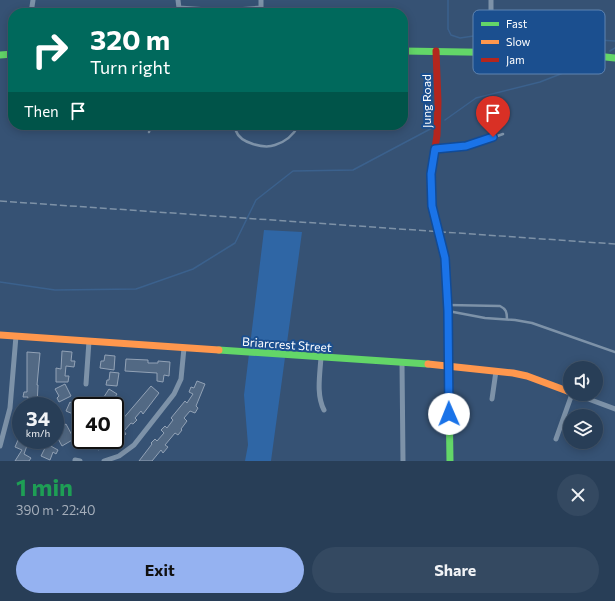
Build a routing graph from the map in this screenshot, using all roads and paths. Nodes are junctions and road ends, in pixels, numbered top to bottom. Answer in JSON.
{"nodes":[{"id":1,"x":436,"y":51,"type":"junction"},
{"id":2,"x":408,"y":52,"type":"edge"},
{"id":3,"x":473,"y":52,"type":"edge"},
{"id":4,"x":605,"y":57,"type":"edge"},
{"id":5,"x":615,"y":58,"type":"edge"},
{"id":6,"x":236,"y":130,"type":"edge"},
{"id":7,"x":296,"y":130,"type":"edge"},
{"id":8,"x":503,"y":134,"type":"dead end"},
{"id":9,"x":435,"y":149,"type":"junction"},
{"id":10,"x":448,"y":308,"type":"junction"},
{"id":11,"x":507,"y":319,"type":"junction"},
{"id":12,"x":0,"y":335,"type":"edge"},
{"id":13,"x":16,"y":336,"type":"junction"},
{"id":14,"x":89,"y":341,"type":"junction"},
{"id":15,"x":184,"y":348,"type":"junction"},
{"id":16,"x":615,"y":352,"type":"edge"},
{"id":17,"x":320,"y":357,"type":"junction"},
{"id":18,"x":402,"y":363,"type":"junction"},
{"id":19,"x":449,"y":366,"type":"junction"},
{"id":20,"x":496,"y":371,"type":"junction"},
{"id":21,"x":86,"y":384,"type":"dead end"},
{"id":22,"x":563,"y":390,"type":"edge"},
{"id":23,"x":492,"y":399,"type":"dead end"},
{"id":24,"x":569,"y":401,"type":"edge"},
{"id":25,"x":594,"y":401,"type":"edge"},
{"id":26,"x":615,"y":409,"type":"edge"},
{"id":27,"x":324,"y":410,"type":"dead end"},
{"id":28,"x":556,"y":440,"type":"dead end"},
{"id":29,"x":0,"y":446,"type":"edge"},
{"id":30,"x":104,"y":461,"type":"edge"},
{"id":31,"x":403,"y":461,"type":"edge"},
{"id":32,"x":450,"y":461,"type":"edge"}],
"edges":[{"from":1,"to":2,"type":"street"},
{"from":1,"to":3,"type":"street"},
{"from":1,"to":9,"type":"street","name":"Jung Road"},
{"from":4,"to":5,"type":"street"},
{"from":6,"to":7,"type":"lane"},
{"from":8,"to":9,"type":"lane"},
{"from":9,"to":10,"type":"street","name":"Jung Road"},
{"from":10,"to":11,"type":"lane"},
{"from":10,"to":11,"type":"lane"},
{"from":10,"to":19,"type":"street","name":"Jung Road"},
{"from":11,"to":16,"type":"lane"},
{"from":12,"to":13,"type":"street","name":"Briarcrest Street"},
{"from":13,"to":14,"type":"street","name":"Briarcrest Street"},
{"from":13,"to":29,"type":"street"},
{"from":14,"to":15,"type":"street","name":"Briarcrest Street"},
{"from":14,"to":21,"type":"street"},
{"from":15,"to":17,"type":"street","name":"Briarcrest Street"},
{"from":15,"to":30,"type":"street"},
{"from":17,"to":18,"type":"street","name":"Briarcrest Street"},
{"from":17,"to":27,"type":"street"},
{"from":18,"to":19,"type":"street","name":"Briarcrest Street"},
{"from":18,"to":31,"type":"street"},
{"from":19,"to":20,"type":"street","name":"Briarcrest Street"},
{"from":19,"to":32,"type":"street","name":"Jung Road"},
{"from":20,"to":22,"type":"street","name":"Briarcrest Street"},
{"from":20,"to":23,"type":"street"},
{"from":24,"to":28,"type":"street"},
{"from":25,"to":26,"type":"street","name":"Briarcrest Street"}]}
